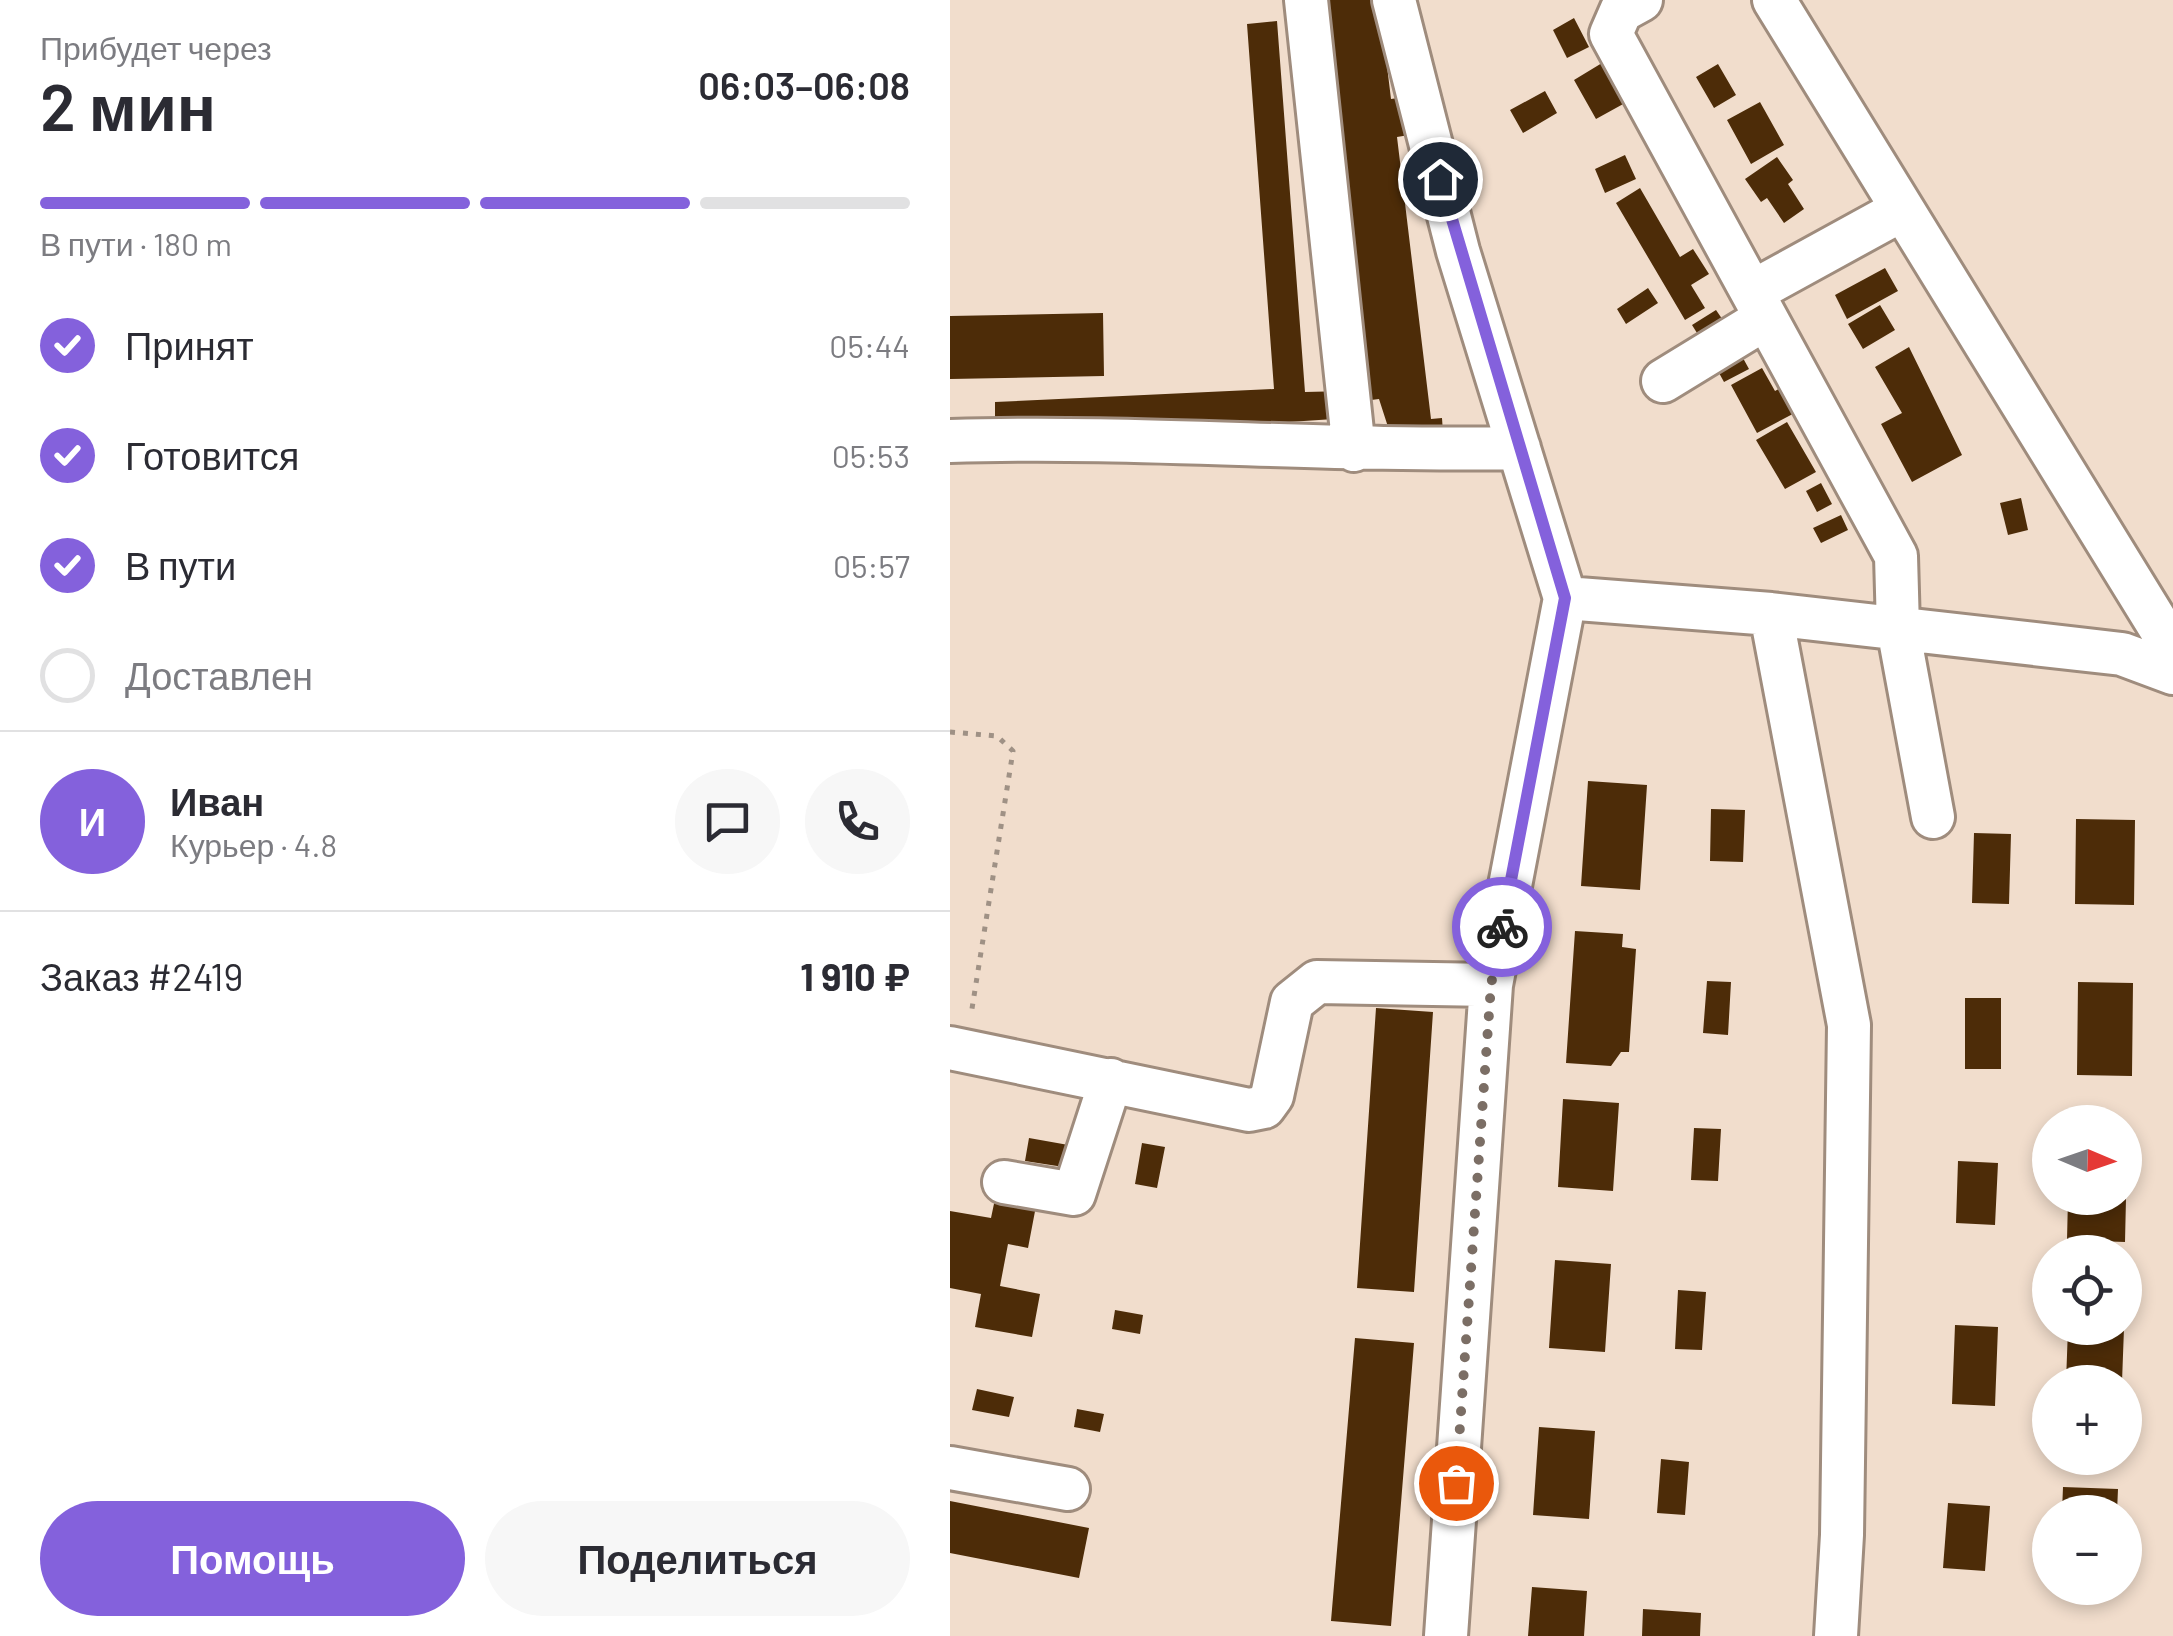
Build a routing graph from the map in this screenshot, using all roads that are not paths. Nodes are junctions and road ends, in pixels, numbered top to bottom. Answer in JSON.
{"nodes":[{"id":1,"x":1306,"y":0,"type":"edge"},
{"id":2,"x":1394,"y":0,"type":"edge"},
{"id":3,"x":1640,"y":0,"type":"edge"},
{"id":4,"x":1774,"y":0,"type":"edge"},
{"id":5,"x":1885,"y":219,"type":"dead end"},
{"id":6,"x":1759,"y":305,"type":"junction"},
{"id":7,"x":1663,"y":381,"type":"dead end"},
{"id":8,"x":950,"y":440,"type":"edge"},
{"id":9,"x":1519,"y":448,"type":"junction"},
{"id":10,"x":1354,"y":450,"type":"junction"},
{"id":11,"x":1565,"y":598,"type":"junction"},
{"id":12,"x":1771,"y":614,"type":"junction"},
{"id":13,"x":1898,"y":628,"type":"junction"},
{"id":14,"x":2173,"y":649,"type":"edge"},
{"id":15,"x":2173,"y":673,"type":"edge"},
{"id":16,"x":1933,"y":817,"type":"dead end"},
{"id":17,"x":1491,"y":985,"type":"junction"},
{"id":18,"x":958,"y":1050,"type":"edge"},
{"id":19,"x":1111,"y":1080,"type":"junction"},
{"id":20,"x":1004,"y":1182,"type":"dead end"},
{"id":21,"x":950,"y":1468,"type":"edge"},
{"id":22,"x":1068,"y":1489,"type":"dead end"},
{"id":23,"x":1446,"y":1636,"type":"edge"},
{"id":24,"x":1836,"y":1636,"type":"edge"}],
"edges":[{"from":1,"to":10,"type":"street"},
{"from":2,"to":9,"type":"street"},
{"from":3,"to":6,"type":"street"},
{"from":4,"to":14,"type":"street"},
{"from":5,"to":6,"type":"street"},
{"from":6,"to":7,"type":"street"},
{"from":6,"to":13,"type":"street"},
{"from":8,"to":10,"type":"street"},
{"from":9,"to":10,"type":"street"},
{"from":9,"to":11,"type":"street"},
{"from":11,"to":12,"type":"street"},
{"from":11,"to":17,"type":"street"},
{"from":12,"to":13,"type":"street"},
{"from":12,"to":24,"type":"street"},
{"from":13,"to":15,"type":"street"},
{"from":13,"to":16,"type":"street"},
{"from":17,"to":19,"type":"street"},
{"from":17,"to":23,"type":"street"},
{"from":18,"to":19,"type":"street"},
{"from":19,"to":20,"type":"street"},
{"from":21,"to":22,"type":"street"}]}
